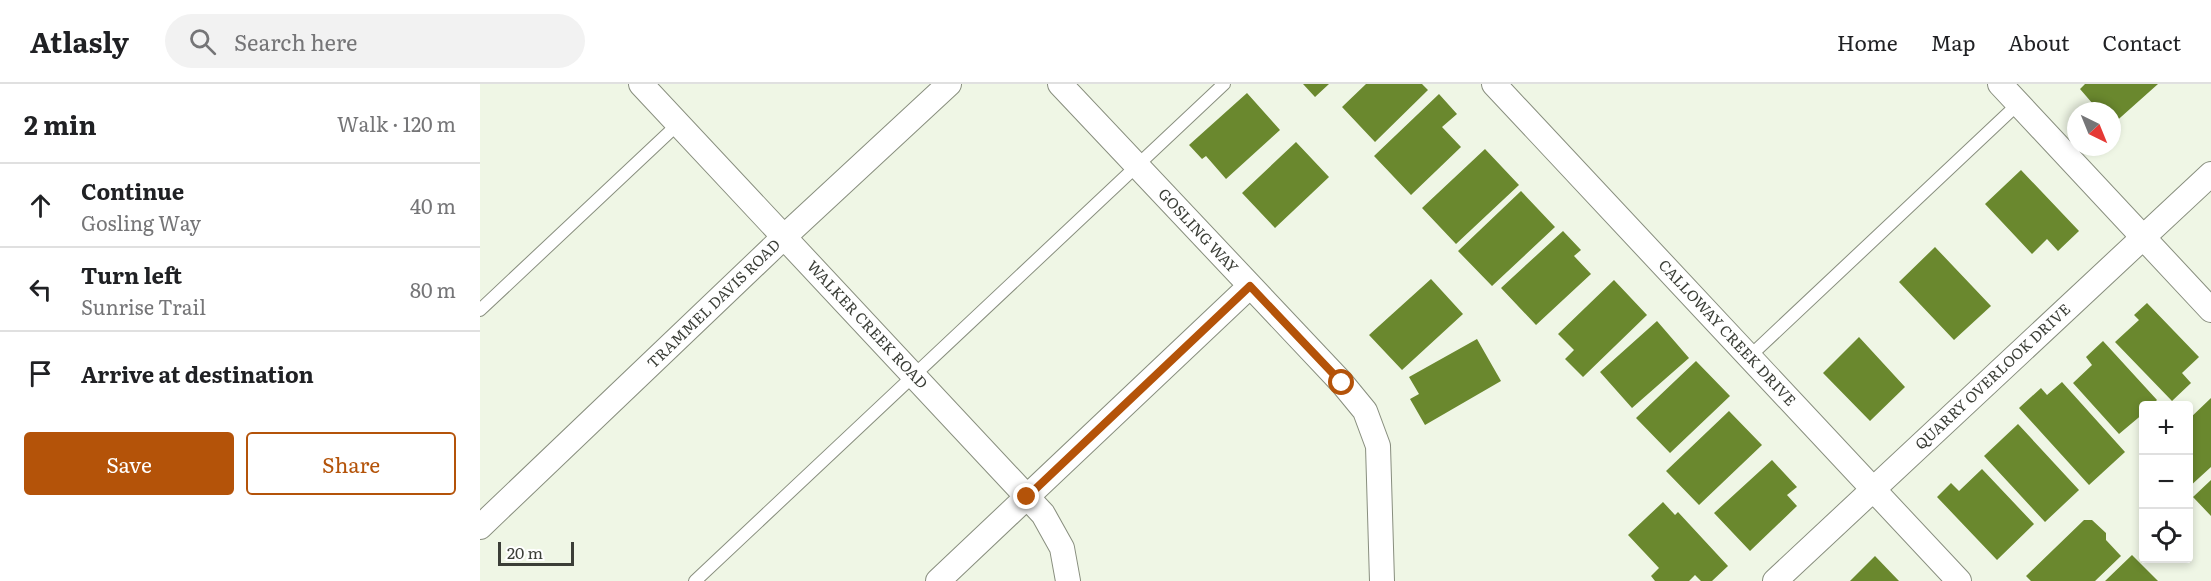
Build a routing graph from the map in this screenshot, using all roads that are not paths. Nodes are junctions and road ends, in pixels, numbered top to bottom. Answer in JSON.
{"nodes":[{"id":1,"x":641,"y":84,"type":"edge"},
{"id":2,"x":949,"y":84,"type":"edge"},
{"id":3,"x":1060,"y":84,"type":"edge"},
{"id":4,"x":1224,"y":84,"type":"edge"},
{"id":5,"x":2000,"y":84,"type":"edge"},
{"id":6,"x":1500,"y":86,"type":"edge"},
{"id":7,"x":2019,"y":103,"type":"junction"},
{"id":8,"x":678,"y":124,"type":"junction"},
{"id":9,"x":1136,"y":166,"type":"junction"},
{"id":10,"x":2211,"y":174,"type":"edge"},
{"id":11,"x":785,"y":236,"type":"junction"},
{"id":12,"x":2144,"y":237,"type":"junction"},
{"id":13,"x":1250,"y":286,"type":"junction"},
{"id":14,"x":480,"y":310,"type":"edge"},
{"id":15,"x":2211,"y":310,"type":"edge"},
{"id":16,"x":1749,"y":357,"type":"junction"},
{"id":17,"x":914,"y":375,"type":"junction"},
{"id":18,"x":1873,"y":489,"type":"junction"},
{"id":19,"x":1027,"y":497,"type":"junction"},
{"id":20,"x":480,"y":527,"type":"edge"},
{"id":21,"x":695,"y":581,"type":"edge"},
{"id":22,"x":938,"y":581,"type":"edge"},
{"id":23,"x":1068,"y":581,"type":"edge"},
{"id":24,"x":1382,"y":581,"type":"edge"},
{"id":25,"x":1774,"y":581,"type":"edge"},
{"id":26,"x":1959,"y":581,"type":"edge"}],
"edges":[{"from":1,"to":8,"type":"street","name":"WALKER CREEK ROAD"},
{"from":2,"to":11,"type":"street","name":"TRAMMEL DAVIS ROAD"},
{"from":3,"to":9,"type":"street","name":"GOSLING WAY"},
{"from":4,"to":9,"type":"lane"},
{"from":5,"to":7,"type":"street"},
{"from":6,"to":16,"type":"street","name":"CALLOWAY CREEK DRIVE"},
{"from":7,"to":12,"type":"street"},
{"from":7,"to":16,"type":"lane"},
{"from":8,"to":11,"type":"street","name":"WALKER CREEK ROAD"},
{"from":8,"to":14,"type":"lane"},
{"from":9,"to":13,"type":"street","name":"GOSLING WAY"},
{"from":9,"to":17,"type":"lane"},
{"from":10,"to":12,"type":"street","name":"QUARRY OVERLOOK DRIVE"},
{"from":11,"to":17,"type":"street","name":"WALKER CREEK ROAD"},
{"from":11,"to":20,"type":"street","name":"TRAMMEL DAVIS ROAD"},
{"from":12,"to":15,"type":"street"},
{"from":12,"to":18,"type":"street","name":"QUARRY OVERLOOK DRIVE"},
{"from":13,"to":19,"type":"street"},
{"from":13,"to":24,"type":"street","name":"GOSLING WAY"},
{"from":16,"to":18,"type":"street","name":"CALLOWAY CREEK DRIVE"},
{"from":17,"to":19,"type":"street","name":"WALKER CREEK ROAD"},
{"from":17,"to":21,"type":"lane"},
{"from":18,"to":25,"type":"street","name":"QUARRY OVERLOOK DRIVE"},
{"from":18,"to":26,"type":"street","name":"CALLOWAY CREEK DRIVE"},
{"from":19,"to":22,"type":"street"},
{"from":19,"to":23,"type":"street","name":"WALKER CREEK ROAD"}]}
